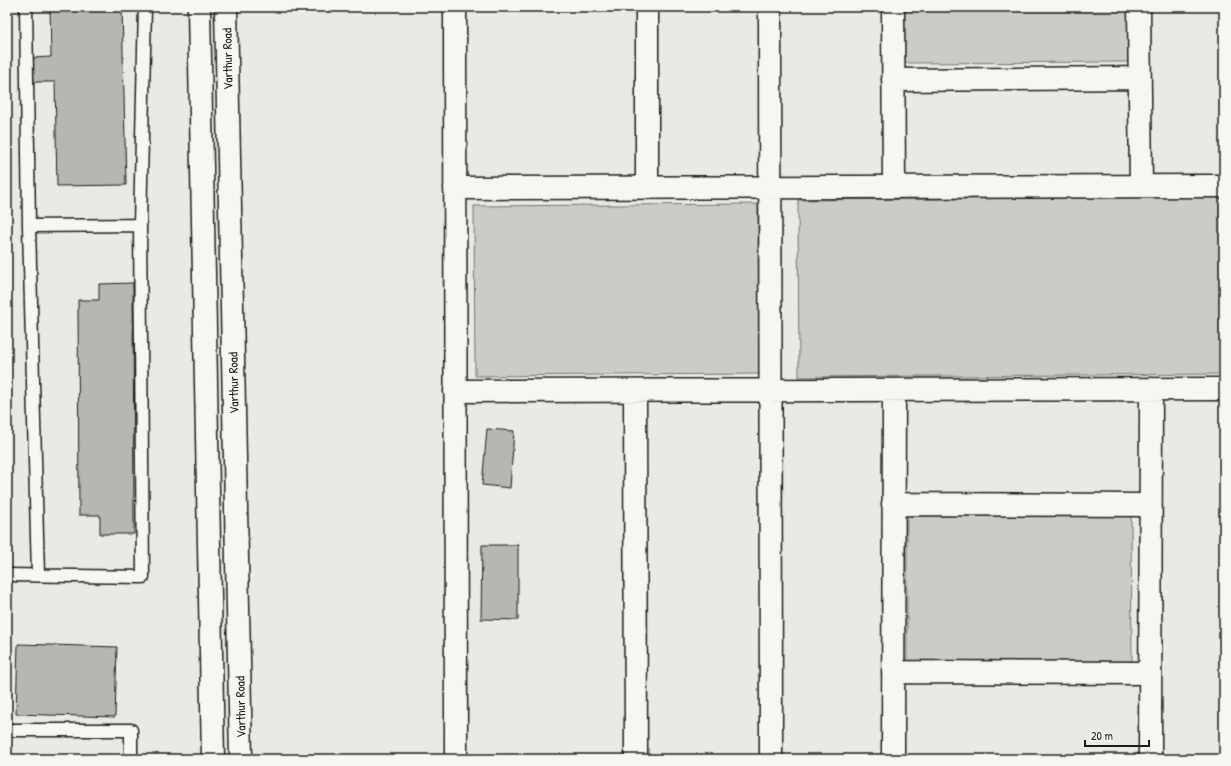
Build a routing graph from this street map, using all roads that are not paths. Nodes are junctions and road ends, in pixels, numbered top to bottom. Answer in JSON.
{"nodes":[{"id":1,"x":26,"y":7,"type":"edge"},
{"id":2,"x":144,"y":7,"type":"edge"},
{"id":3,"x":198,"y":7,"type":"edge"},
{"id":4,"x":226,"y":7,"type":"edge"},
{"id":5,"x":455,"y":7,"type":"edge"},
{"id":6,"x":647,"y":7,"type":"edge"},
{"id":7,"x":770,"y":7,"type":"edge"},
{"id":8,"x":893,"y":7,"type":"edge"},
{"id":9,"x":1139,"y":7,"type":"edge"},
{"id":10,"x":1140,"y":78,"type":"junction"},
{"id":11,"x":893,"y":80,"type":"junction"},
{"id":12,"x":894,"y":186,"type":"junction"},
{"id":13,"x":1141,"y":186,"type":"junction"},
{"id":14,"x":1224,"y":186,"type":"edge"},
{"id":15,"x":647,"y":187,"type":"junction"},
{"id":16,"x":770,"y":187,"type":"junction"},
{"id":17,"x":455,"y":188,"type":"junction"},
{"id":18,"x":140,"y":225,"type":"junction"},
{"id":19,"x":29,"y":226,"type":"junction"},
{"id":20,"x":1224,"y":389,"type":"edge"},
{"id":21,"x":771,"y":390,"type":"junction"},
{"id":22,"x":894,"y":390,"type":"junction"},
{"id":23,"x":1151,"y":390,"type":"junction"},
{"id":24,"x":456,"y":391,"type":"junction"},
{"id":25,"x":635,"y":391,"type":"junction"},
{"id":26,"x":893,"y":504,"type":"junction"},
{"id":27,"x":1150,"y":505,"type":"junction"},
{"id":28,"x":7,"y":575,"type":"edge"},
{"id":29,"x":38,"y":576,"type":"junction"},
{"id":30,"x":893,"y":672,"type":"junction"},
{"id":31,"x":1150,"y":673,"type":"junction"},
{"id":32,"x":7,"y":730,"type":"edge"},
{"id":33,"x":131,"y":759,"type":"edge"},
{"id":34,"x":213,"y":759,"type":"edge"},
{"id":35,"x":241,"y":759,"type":"edge"},
{"id":36,"x":456,"y":759,"type":"edge"},
{"id":37,"x":636,"y":759,"type":"edge"},
{"id":38,"x":771,"y":759,"type":"edge"},
{"id":39,"x":893,"y":759,"type":"edge"},
{"id":40,"x":1150,"y":759,"type":"edge"}],
"edges":[{"from":1,"to":19,"type":"lane"},
{"from":2,"to":18,"type":"lane"},
{"from":3,"to":34,"type":"street","name":"Varthur Road"},
{"from":4,"to":35,"type":"street","name":"Varthur Road"},
{"from":5,"to":17,"type":"street"},
{"from":6,"to":15,"type":"street"},
{"from":7,"to":16,"type":"street"},
{"from":8,"to":11,"type":"street"},
{"from":9,"to":10,"type":"street"},
{"from":10,"to":11,"type":"street"},
{"from":10,"to":13,"type":"street"},
{"from":11,"to":12,"type":"street"},
{"from":12,"to":13,"type":"street"},
{"from":12,"to":16,"type":"street"},
{"from":13,"to":14,"type":"street"},
{"from":15,"to":16,"type":"street"},
{"from":15,"to":17,"type":"street"},
{"from":16,"to":21,"type":"street"},
{"from":17,"to":24,"type":"street"},
{"from":18,"to":19,"type":"lane"},
{"from":18,"to":29,"type":"lane"},
{"from":19,"to":29,"type":"lane"},
{"from":20,"to":23,"type":"street"},
{"from":21,"to":22,"type":"street"},
{"from":21,"to":25,"type":"street"},
{"from":21,"to":38,"type":"street"},
{"from":22,"to":23,"type":"street"},
{"from":22,"to":26,"type":"street"},
{"from":23,"to":27,"type":"street"},
{"from":24,"to":25,"type":"street"},
{"from":24,"to":36,"type":"street"},
{"from":25,"to":37,"type":"street"},
{"from":26,"to":27,"type":"street"},
{"from":26,"to":30,"type":"street"},
{"from":27,"to":31,"type":"street"},
{"from":28,"to":29,"type":"lane"},
{"from":30,"to":31,"type":"street"},
{"from":30,"to":39,"type":"street"},
{"from":31,"to":40,"type":"street"},
{"from":32,"to":33,"type":"lane"}]}
